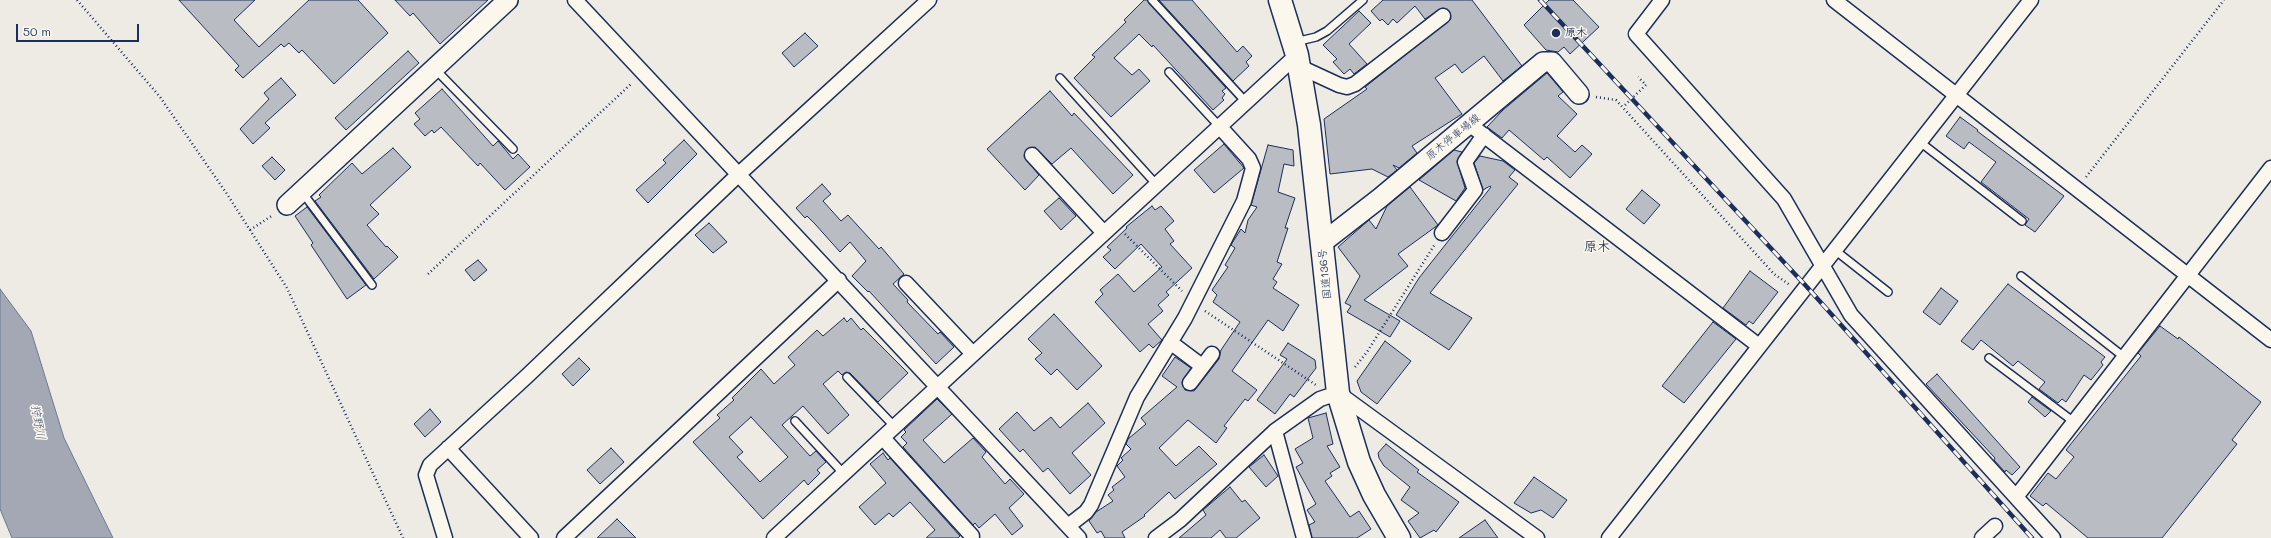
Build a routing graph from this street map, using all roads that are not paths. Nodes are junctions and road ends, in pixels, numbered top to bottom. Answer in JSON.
{"nodes":[{"id":1,"x":508,"y":0,"type":"edge"},
{"id":2,"x":575,"y":0,"type":"edge"},
{"id":3,"x":929,"y":0,"type":"edge"},
{"id":4,"x":1152,"y":0,"type":"edge"},
{"id":5,"x":1280,"y":0,"type":"edge"},
{"id":6,"x":1364,"y":0,"type":"edge"},
{"id":7,"x":1662,"y":0,"type":"edge"},
{"id":8,"x":1834,"y":0,"type":"edge"},
{"id":9,"x":2031,"y":0,"type":"edge"},
{"id":10,"x":1443,"y":16,"type":"dead end"},
{"id":11,"x":1297,"y":55,"type":"junction"},
{"id":12,"x":434,"y":68,"type":"junction"},
{"id":13,"x":1169,"y":72,"type":"dead end"},
{"id":14,"x":1060,"y":78,"type":"dead end"},
{"id":15,"x":1579,"y":94,"type":"road end"},
{"id":16,"x":1957,"y":95,"type":"junction"},
{"id":17,"x":1245,"y":101,"type":"junction"},
{"id":18,"x":1469,"y":124,"type":"junction"},
{"id":19,"x":1219,"y":126,"type":"junction"},
{"id":20,"x":1484,"y":135,"type":"junction"},
{"id":21,"x":1920,"y":142,"type":"junction"},
{"id":22,"x":513,"y":150,"type":"dead end"},
{"id":23,"x":1032,"y":155,"type":"dead end"},
{"id":24,"x":2271,"y":168,"type":"edge"},
{"id":25,"x":739,"y":174,"type":"junction"},
{"id":26,"x":1156,"y":184,"type":"junction"},
{"id":27,"x":302,"y":192,"type":"junction"},
{"id":28,"x":286,"y":206,"type":"road end"},
{"id":29,"x":2022,"y":221,"type":"dead end"},
{"id":30,"x":1104,"y":233,"type":"junction"},
{"id":31,"x":1442,"y":233,"type":"road end"},
{"id":32,"x":1322,"y":242,"type":"junction"},
{"id":33,"x":1836,"y":251,"type":"junction"},
{"id":34,"x":1822,"y":268,"type":"junction"},
{"id":35,"x":2187,"y":275,"type":"junction"},
{"id":36,"x":2020,"y":276,"type":"dead end"},
{"id":37,"x":839,"y":280,"type":"junction"},
{"id":38,"x":906,"y":283,"type":"dead end"},
{"id":39,"x":372,"y":285,"type":"dead end"},
{"id":40,"x":1888,"y":292,"type":"dead end"},
{"id":41,"x":2271,"y":340,"type":"edge"},
{"id":42,"x":1170,"y":342,"type":"junction"},
{"id":43,"x":1759,"y":346,"type":"junction"},
{"id":44,"x":973,"y":354,"type":"junction"},
{"id":45,"x":1212,"y":354,"type":"dead end"},
{"id":46,"x":2124,"y":357,"type":"junction"},
{"id":47,"x":1990,"y":358,"type":"dead end"},
{"id":48,"x":1202,"y":366,"type":"junction"},
{"id":49,"x":847,"y":377,"type":"dead end"},
{"id":50,"x":1190,"y":382,"type":"dead end"},
{"id":51,"x":938,"y":387,"type":"junction"},
{"id":52,"x":1335,"y":392,"type":"junction"},
{"id":53,"x":795,"y":421,"type":"dead end"},
{"id":54,"x":2074,"y":422,"type":"junction"},
{"id":55,"x":895,"y":427,"type":"junction"},
{"id":56,"x":1275,"y":431,"type":"junction"},
{"id":57,"x":883,"y":438,"type":"junction"},
{"id":58,"x":448,"y":448,"type":"junction"},
{"id":59,"x":844,"y":474,"type":"junction"},
{"id":60,"x":2016,"y":497,"type":"junction"},
{"id":61,"x":1068,"y":526,"type":"junction"},
{"id":62,"x":1995,"y":526,"type":"dead end"},
{"id":63,"x":972,"y":536,"type":"dead end"},
{"id":64,"x":445,"y":538,"type":"edge"},
{"id":65,"x":532,"y":538,"type":"edge"},
{"id":66,"x":564,"y":538,"type":"edge"},
{"id":67,"x":774,"y":538,"type":"edge"},
{"id":68,"x":1079,"y":538,"type":"edge"},
{"id":69,"x":1156,"y":538,"type":"edge"},
{"id":70,"x":1304,"y":538,"type":"edge"},
{"id":71,"x":1399,"y":538,"type":"edge"},
{"id":72,"x":1537,"y":538,"type":"edge"},
{"id":73,"x":1609,"y":538,"type":"edge"},
{"id":74,"x":1982,"y":538,"type":"edge"},
{"id":75,"x":2053,"y":538,"type":"edge"}],
"edges":[{"from":1,"to":12,"type":"main road"},
{"from":2,"to":25,"type":"street"},
{"from":3,"to":25,"type":"street"},
{"from":4,"to":17,"type":"lane"},
{"from":5,"to":11,"type":"highway","name":"国道136号"},
{"from":6,"to":11,"type":"lane"},
{"from":7,"to":34,"type":"street"},
{"from":8,"to":16,"type":"street"},
{"from":9,"to":16,"type":"street"},
{"from":10,"to":11,"type":"street"},
{"from":11,"to":17,"type":"street"},
{"from":11,"to":32,"type":"highway","name":"国道136号"},
{"from":12,"to":22,"type":"lane"},
{"from":12,"to":27,"type":"main road"},
{"from":13,"to":19,"type":"lane"},
{"from":14,"to":26,"type":"lane"},
{"from":15,"to":18,"type":"main road","name":"原木停車場線"},
{"from":16,"to":21,"type":"street"},
{"from":16,"to":35,"type":"street"},
{"from":17,"to":19,"type":"street"},
{"from":18,"to":20,"type":"street"},
{"from":18,"to":32,"type":"main road","name":"原木停車場線"},
{"from":19,"to":26,"type":"street"},
{"from":19,"to":42,"type":"street"},
{"from":20,"to":31,"type":"street"},
{"from":20,"to":43,"type":"street"},
{"from":21,"to":29,"type":"lane"},
{"from":21,"to":33,"type":"street"},
{"from":23,"to":30,"type":"street"},
{"from":24,"to":35,"type":"street"},
{"from":25,"to":37,"type":"street"},
{"from":25,"to":58,"type":"street"},
{"from":26,"to":30,"type":"street"},
{"from":27,"to":28,"type":"main road"},
{"from":27,"to":39,"type":"lane"},
{"from":30,"to":44,"type":"street"},
{"from":32,"to":52,"type":"highway","name":"国道136号"},
{"from":33,"to":34,"type":"street"},
{"from":33,"to":40,"type":"lane"},
{"from":34,"to":43,"type":"street"},
{"from":34,"to":60,"type":"street"},
{"from":35,"to":41,"type":"street"},
{"from":35,"to":46,"type":"street"},
{"from":36,"to":46,"type":"lane"},
{"from":37,"to":51,"type":"street"},
{"from":37,"to":66,"type":"street"},
{"from":38,"to":44,"type":"street"},
{"from":42,"to":48,"type":"street"},
{"from":42,"to":61,"type":"street"},
{"from":43,"to":73,"type":"street"},
{"from":44,"to":51,"type":"street"},
{"from":45,"to":48,"type":"street"},
{"from":46,"to":54,"type":"street"},
{"from":47,"to":54,"type":"lane"},
{"from":48,"to":50,"type":"street"},
{"from":49,"to":55,"type":"lane"},
{"from":51,"to":55,"type":"street"},
{"from":51,"to":61,"type":"street"},
{"from":52,"to":56,"type":"street"},
{"from":52,"to":71,"type":"highway","name":"国道136号"},
{"from":52,"to":72,"type":"street"},
{"from":53,"to":59,"type":"lane"},
{"from":54,"to":60,"type":"street"},
{"from":55,"to":57,"type":"street"},
{"from":56,"to":69,"type":"street"},
{"from":56,"to":70,"type":"street"},
{"from":57,"to":59,"type":"street"},
{"from":57,"to":63,"type":"street"},
{"from":58,"to":64,"type":"street"},
{"from":58,"to":65,"type":"street"},
{"from":59,"to":67,"type":"street"},
{"from":60,"to":75,"type":"street"},
{"from":61,"to":68,"type":"street"},
{"from":62,"to":74,"type":"street"}]}
